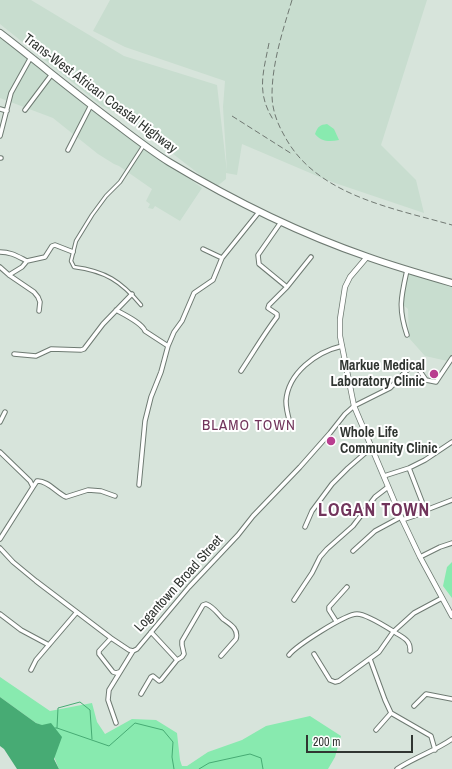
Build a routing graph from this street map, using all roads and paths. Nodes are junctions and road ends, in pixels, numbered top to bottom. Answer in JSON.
{"nodes":[{"id":1,"x":0,"y":33,"type":"edge"},
{"id":2,"x":31,"y":57,"type":"junction"},
{"id":3,"x":52,"y":74,"type":"junction"},
{"id":4,"x":90,"y":105,"type":"junction"},
{"id":5,"x":0,"y":110,"type":"edge"},
{"id":6,"x":25,"y":110,"type":"dead end"},
{"id":7,"x":6,"y":111,"type":"junction"},
{"id":8,"x":0,"y":136,"type":"edge"},
{"id":9,"x":144,"y":145,"type":"junction"},
{"id":10,"x":68,"y":150,"type":"dead end"},
{"id":11,"x":259,"y":212,"type":"junction"},
{"id":12,"x":281,"y":222,"type":"junction"},
{"id":13,"x":203,"y":249,"type":"dead end"},
{"id":14,"x":0,"y":252,"type":"edge"},
{"id":15,"x":73,"y":252,"type":"junction"},
{"id":16,"x":311,"y":257,"type":"dead end"},
{"id":17,"x":367,"y":257,"type":"junction"},
{"id":18,"x":222,"y":258,"type":"junction"},
{"id":19,"x":26,"y":261,"type":"junction"},
{"id":20,"x":0,"y":267,"type":"edge"},
{"id":21,"x":407,"y":270,"type":"junction"},
{"id":22,"x":9,"y":276,"type":"junction"},
{"id":23,"x":452,"y":284,"type":"edge"},
{"id":24,"x":287,"y":287,"type":"junction"},
{"id":25,"x":132,"y":294,"type":"junction"},
{"id":26,"x":141,"y":305,"type":"dead end"},
{"id":27,"x":116,"y":310,"type":"junction"},
{"id":28,"x":39,"y":311,"type":"dead end"},
{"id":29,"x":407,"y":335,"type":"dead end"},
{"id":30,"x":168,"y":346,"type":"junction"},
{"id":31,"x":342,"y":346,"type":"junction"},
{"id":32,"x":14,"y":354,"type":"dead end"},
{"id":33,"x":452,"y":358,"type":"edge"},
{"id":34,"x":241,"y":371,"type":"dead end"},
{"id":35,"x":354,"y":406,"type":"junction"},
{"id":36,"x":5,"y":412,"type":"dead end"},
{"id":37,"x":0,"y":422,"type":"edge"},
{"id":38,"x":290,"y":423,"type":"dead end"},
{"id":39,"x":452,"y":442,"type":"edge"},
{"id":40,"x":372,"y":448,"type":"junction"},
{"id":41,"x":0,"y":452,"type":"edge"},
{"id":42,"x":409,"y":468,"type":"junction"},
{"id":43,"x":384,"y":476,"type":"junction"},
{"id":44,"x":139,"y":485,"type":"dead end"},
{"id":45,"x":33,"y":487,"type":"junction"},
{"id":46,"x":388,"y":487,"type":"junction"},
{"id":47,"x":115,"y":496,"type":"dead end"},
{"id":48,"x":452,"y":500,"type":"edge"},
{"id":49,"x":426,"y":510,"type":"junction"},
{"id":50,"x":402,"y":518,"type":"junction"},
{"id":51,"x":305,"y":527,"type":"dead end"},
{"id":52,"x":0,"y":538,"type":"edge"},
{"id":53,"x":452,"y":543,"type":"edge"},
{"id":54,"x":0,"y":548,"type":"edge"},
{"id":55,"x":353,"y":551,"type":"dead end"},
{"id":56,"x":420,"y":557,"type":"junction"},
{"id":57,"x":347,"y":588,"type":"dead end"},
{"id":58,"x":442,"y":598,"type":"junction"},
{"id":59,"x":294,"y":600,"type":"dead end"},
{"id":60,"x":77,"y":612,"type":"junction"},
{"id":61,"x":0,"y":614,"type":"edge"},
{"id":62,"x":452,"y":616,"type":"edge"},
{"id":63,"x":336,"y":621,"type":"junction"},
{"id":64,"x":151,"y":632,"type":"junction"},
{"id":65,"x":394,"y":632,"type":"junction"},
{"id":66,"x":112,"y":638,"type":"junction"},
{"id":67,"x":49,"y":645,"type":"junction"},
{"id":68,"x":133,"y":651,"type":"junction"},
{"id":69,"x":410,"y":652,"type":"dead end"},
{"id":70,"x":314,"y":654,"type":"dead end"},
{"id":71,"x":289,"y":655,"type":"dead end"},
{"id":72,"x":221,"y":656,"type":"dead end"},
{"id":73,"x":370,"y":659,"type":"junction"},
{"id":74,"x":177,"y":660,"type":"junction"},
{"id":75,"x":31,"y":670,"type":"dead end"},
{"id":76,"x":119,"y":672,"type":"junction"},
{"id":77,"x":141,"y":694,"type":"dead end"},
{"id":78,"x":452,"y":699,"type":"edge"},
{"id":79,"x":414,"y":706,"type":"dead end"},
{"id":80,"x":391,"y":713,"type":"junction"},
{"id":81,"x":116,"y":723,"type":"dead end"},
{"id":82,"x":376,"y":730,"type":"dead end"},
{"id":83,"x":452,"y":739,"type":"edge"},
{"id":84,"x":435,"y":750,"type":"junction"},
{"id":85,"x":398,"y":769,"type":"edge"}],
"edges":[{"from":1,"to":2,"type":"highway","name":"Trans-West African Coastal Highway"},
{"from":2,"to":3,"type":"highway","name":"Trans-West African Coastal Highway"},
{"from":2,"to":7,"type":"street"},
{"from":3,"to":4,"type":"highway","name":"Trans-West African Coastal Highway"},
{"from":3,"to":6,"type":"street"},
{"from":4,"to":9,"type":"highway","name":"Trans-West African Coastal Highway"},
{"from":4,"to":10,"type":"street"},
{"from":5,"to":7,"type":"street"},
{"from":7,"to":8,"type":"street"},
{"from":9,"to":11,"type":"highway","name":"Trans-West African Coastal Highway"},
{"from":9,"to":15,"type":"street"},
{"from":11,"to":12,"type":"highway","name":"Trans-West African Coastal Highway"},
{"from":11,"to":18,"type":"street"},
{"from":12,"to":17,"type":"highway","name":"Trans-West African Coastal Highway"},
{"from":12,"to":24,"type":"street"},
{"from":13,"to":18,"type":"street"},
{"from":14,"to":19,"type":"street"},
{"from":15,"to":19,"type":"street"},
{"from":15,"to":25,"type":"street"},
{"from":16,"to":24,"type":"street"},
{"from":17,"to":21,"type":"highway","name":"Trans-West African Coastal Highway"},
{"from":17,"to":31,"type":"street"},
{"from":18,"to":30,"type":"street"},
{"from":19,"to":22,"type":"street"},
{"from":20,"to":22,"type":"street"},
{"from":21,"to":23,"type":"highway","name":"Trans-West African Coastal Highway"},
{"from":21,"to":29,"type":"street"},
{"from":22,"to":28,"type":"street"},
{"from":24,"to":34,"type":"street"},
{"from":25,"to":26,"type":"street"},
{"from":25,"to":27,"type":"street"},
{"from":27,"to":30,"type":"street"},
{"from":27,"to":32,"type":"street"},
{"from":30,"to":44,"type":"street"},
{"from":31,"to":35,"type":"street"},
{"from":31,"to":38,"type":"street"},
{"from":33,"to":35,"type":"street","name":"Logantown Broad Street"},
{"from":35,"to":40,"type":"street"},
{"from":35,"to":64,"type":"street","name":"Logantown Broad Street"},
{"from":36,"to":37,"type":"street"},
{"from":39,"to":42,"type":"street"},
{"from":40,"to":43,"type":"street"},
{"from":40,"to":51,"type":"street"},
{"from":41,"to":45,"type":"street"},
{"from":42,"to":43,"type":"street"},
{"from":42,"to":49,"type":"street"},
{"from":43,"to":46,"type":"street"},
{"from":45,"to":47,"type":"street"},
{"from":45,"to":52,"type":"street"},
{"from":46,"to":50,"type":"street"},
{"from":46,"to":59,"type":"street"},
{"from":48,"to":49,"type":"street"},
{"from":49,"to":50,"type":"street"},
{"from":50,"to":55,"type":"street"},
{"from":50,"to":56,"type":"street"},
{"from":53,"to":56,"type":"street"},
{"from":54,"to":60,"type":"street","name":"Logantown Broad Street"},
{"from":56,"to":58,"type":"street"},
{"from":57,"to":63,"type":"street"},
{"from":58,"to":62,"type":"street"},
{"from":58,"to":65,"type":"street"},
{"from":60,"to":66,"type":"street","name":"Logantown Broad Street"},
{"from":60,"to":67,"type":"street"},
{"from":61,"to":67,"type":"street"},
{"from":63,"to":65,"type":"street"},
{"from":63,"to":71,"type":"street"},
{"from":64,"to":68,"type":"street","name":"Logantown Broad Street"},
{"from":64,"to":74,"type":"street"},
{"from":65,"to":69,"type":"street"},
{"from":65,"to":73,"type":"street"},
{"from":66,"to":68,"type":"street","name":"Logantown Broad Street"},
{"from":66,"to":76,"type":"street"},
{"from":67,"to":75,"type":"street"},
{"from":68,"to":76,"type":"street"},
{"from":70,"to":73,"type":"street"},
{"from":72,"to":74,"type":"street"},
{"from":73,"to":80,"type":"street"},
{"from":74,"to":77,"type":"street"},
{"from":76,"to":81,"type":"street"},
{"from":78,"to":79,"type":"street"},
{"from":80,"to":82,"type":"street"},
{"from":80,"to":84,"type":"street"},
{"from":83,"to":84,"type":"street"},
{"from":84,"to":85,"type":"street"}]}
